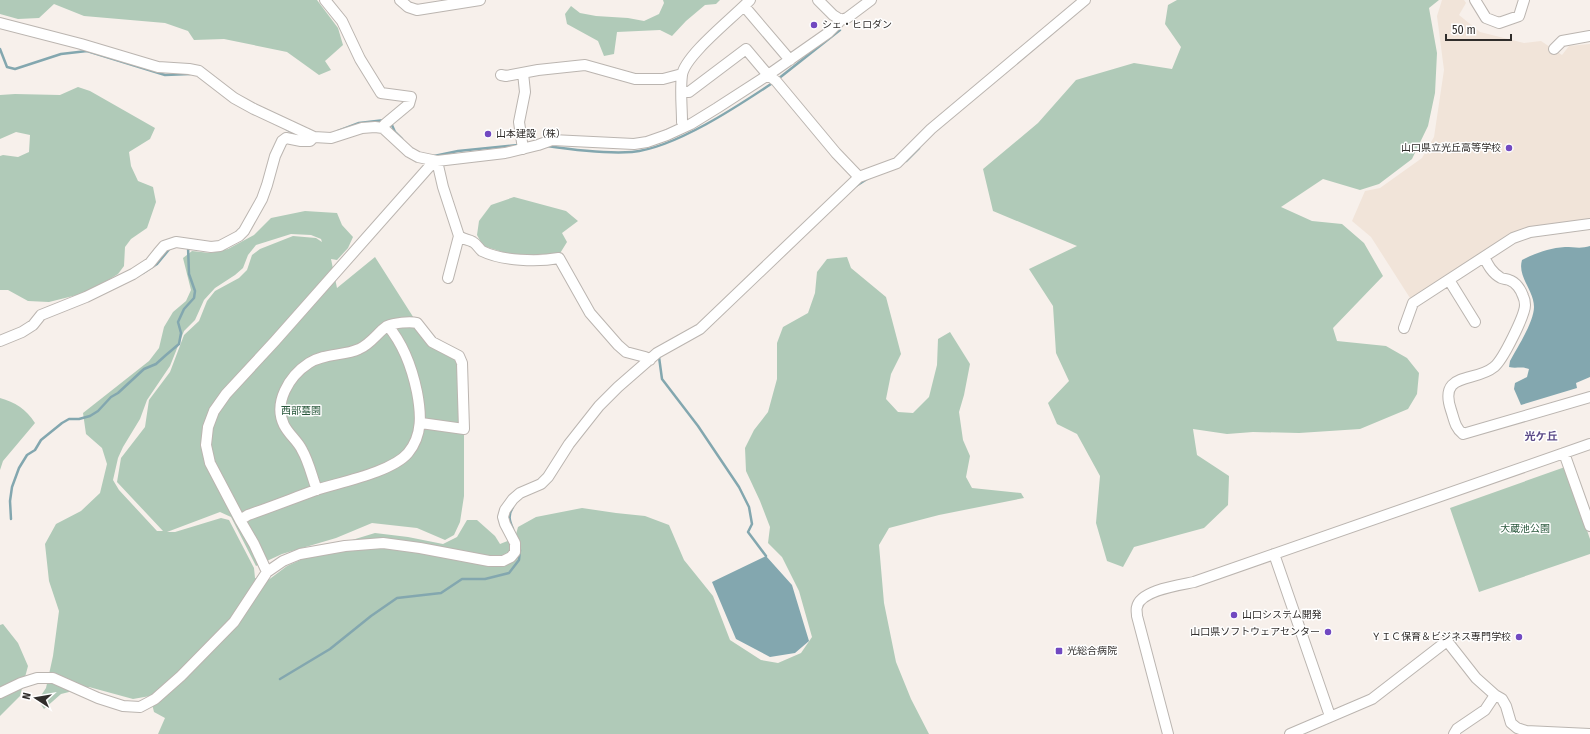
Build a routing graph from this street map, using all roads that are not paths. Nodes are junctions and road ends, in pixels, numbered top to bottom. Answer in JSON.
{"nodes":[{"id":1,"x":325,"y":0,"type":"edge"},
{"id":2,"x":400,"y":0,"type":"edge"},
{"id":3,"x":480,"y":0,"type":"edge"},
{"id":4,"x":818,"y":0,"type":"edge"},
{"id":5,"x":871,"y":0,"type":"edge"},
{"id":6,"x":1085,"y":0,"type":"edge"},
{"id":7,"x":1475,"y":0,"type":"edge"},
{"id":8,"x":1524,"y":0,"type":"edge"},
{"id":9,"x":747,"y":3,"type":"edge"},
{"id":10,"x":841,"y":20,"type":"junction"},
{"id":11,"x":0,"y":23,"type":"edge"},
{"id":12,"x":1590,"y":36,"type":"edge"},
{"id":13,"x":1554,"y":49,"type":"dead end"},
{"id":14,"x":790,"y":60,"type":"junction"},
{"id":15,"x":523,"y":73,"type":"junction"},
{"id":16,"x":682,"y":74,"type":"junction"},
{"id":17,"x":502,"y":75,"type":"dead end"},
{"id":18,"x":768,"y":75,"type":"junction"},
{"id":19,"x":682,"y":92,"type":"junction"},
{"id":20,"x":684,"y":127,"type":"junction"},
{"id":21,"x":383,"y":128,"type":"junction"},
{"id":22,"x":314,"y":137,"type":"junction"},
{"id":23,"x":523,"y":149,"type":"junction"},
{"id":24,"x":437,"y":161,"type":"junction"},
{"id":25,"x":859,"y":177,"type":"junction"},
{"id":26,"x":1590,"y":224,"type":"edge"},
{"id":27,"x":459,"y":236,"type":"junction"},
{"id":28,"x":1484,"y":257,"type":"junction"},
{"id":29,"x":448,"y":278,"type":"dead end"},
{"id":30,"x":1449,"y":280,"type":"junction"},
{"id":31,"x":1475,"y":322,"type":"dead end"},
{"id":32,"x":388,"y":326,"type":"junction"},
{"id":33,"x":1404,"y":328,"type":"dead end"},
{"id":34,"x":0,"y":341,"type":"edge"},
{"id":35,"x":650,"y":360,"type":"junction"},
{"id":36,"x":1590,"y":397,"type":"edge"},
{"id":37,"x":421,"y":423,"type":"junction"},
{"id":38,"x":1590,"y":444,"type":"edge"},
{"id":39,"x":1564,"y":453,"type":"junction"},
{"id":40,"x":317,"y":490,"type":"junction"},
{"id":41,"x":240,"y":520,"type":"junction"},
{"id":42,"x":1590,"y":526,"type":"edge"},
{"id":43,"x":1274,"y":554,"type":"junction"},
{"id":44,"x":267,"y":572,"type":"junction"},
{"id":45,"x":0,"y":693,"type":"edge"},
{"id":46,"x":1495,"y":696,"type":"junction"},
{"id":47,"x":1330,"y":716,"type":"junction"},
{"id":48,"x":1168,"y":734,"type":"edge"},
{"id":49,"x":1290,"y":734,"type":"edge"},
{"id":50,"x":1454,"y":734,"type":"edge"},
{"id":51,"x":1590,"y":734,"type":"edge"}],
"edges":[{"from":1,"to":21,"type":"street"},
{"from":2,"to":3,"type":"street"},
{"from":4,"to":10,"type":"street"},
{"from":5,"to":10,"type":"street"},
{"from":6,"to":25,"type":"street"},
{"from":7,"to":8,"type":"street"},
{"from":9,"to":14,"type":"street"},
{"from":9,"to":16,"type":"street"},
{"from":10,"to":14,"type":"street"},
{"from":11,"to":22,"type":"street"},
{"from":12,"to":13,"type":"street"},
{"from":14,"to":18,"type":"street"},
{"from":15,"to":16,"type":"street"},
{"from":15,"to":17,"type":"street"},
{"from":15,"to":23,"type":"street"},
{"from":16,"to":19,"type":"street"},
{"from":18,"to":19,"type":"street"},
{"from":18,"to":20,"type":"street"},
{"from":18,"to":25,"type":"street"},
{"from":19,"to":20,"type":"street"},
{"from":20,"to":23,"type":"street"},
{"from":21,"to":22,"type":"street"},
{"from":21,"to":24,"type":"street"},
{"from":22,"to":34,"type":"street"},
{"from":23,"to":24,"type":"street"},
{"from":24,"to":27,"type":"street"},
{"from":24,"to":41,"type":"street"},
{"from":25,"to":35,"type":"street"},
{"from":26,"to":28,"type":"street"},
{"from":27,"to":29,"type":"street"},
{"from":27,"to":35,"type":"street"},
{"from":28,"to":30,"type":"street"},
{"from":28,"to":36,"type":"street"},
{"from":30,"to":31,"type":"street"},
{"from":30,"to":33,"type":"street"},
{"from":32,"to":37,"type":"street"},
{"from":32,"to":37,"type":"street"},
{"from":32,"to":40,"type":"street"},
{"from":35,"to":44,"type":"street"},
{"from":37,"to":40,"type":"street"},
{"from":38,"to":39,"type":"street"},
{"from":39,"to":42,"type":"street"},
{"from":39,"to":43,"type":"street"},
{"from":40,"to":41,"type":"street"},
{"from":41,"to":44,"type":"street"},
{"from":43,"to":47,"type":"street"},
{"from":43,"to":48,"type":"street"},
{"from":44,"to":45,"type":"street"},
{"from":46,"to":47,"type":"street"},
{"from":46,"to":50,"type":"street"},
{"from":46,"to":51,"type":"street"},
{"from":47,"to":49,"type":"street"}]}
